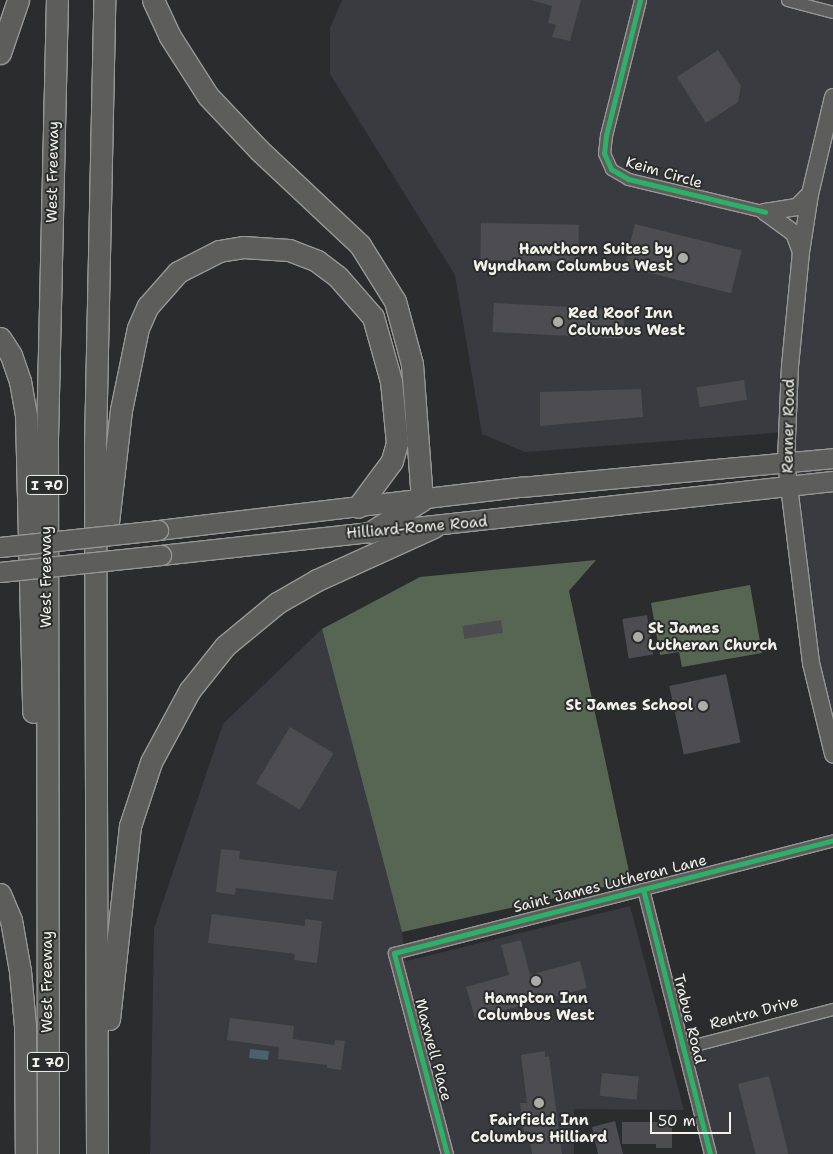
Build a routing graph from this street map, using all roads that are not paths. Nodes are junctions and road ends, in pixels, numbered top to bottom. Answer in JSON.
{"nodes":[{"id":1,"x":18,"y":0,"type":"edge"},
{"id":2,"x":57,"y":0,"type":"edge"},
{"id":3,"x":104,"y":0,"type":"edge"},
{"id":4,"x":153,"y":0,"type":"edge"},
{"id":5,"x":640,"y":0,"type":"edge"},
{"id":6,"x":787,"y":0,"type":"edge"},
{"id":7,"x":833,"y":12,"type":"edge"},
{"id":8,"x":0,"y":53,"type":"edge"},
{"id":9,"x":833,"y":97,"type":"edge"},
{"id":10,"x":810,"y":194,"type":"junction"},
{"id":11,"x":765,"y":212,"type":"junction"},
{"id":12,"x":801,"y":252,"type":"junction"},
{"id":13,"x":0,"y":338,"type":"edge"},
{"id":14,"x":833,"y":458,"type":"edge"},
{"id":15,"x":786,"y":462,"type":"junction"},
{"id":16,"x":833,"y":481,"type":"edge"},
{"id":17,"x":788,"y":486,"type":"junction"},
{"id":18,"x":422,"y":500,"type":"junction"},
{"id":19,"x":358,"y":507,"type":"junction"},
{"id":20,"x":434,"y":527,"type":"junction"},
{"id":21,"x":371,"y":532,"type":"junction"},
{"id":22,"x":0,"y":547,"type":"edge"},
{"id":23,"x":0,"y":572,"type":"edge"},
{"id":24,"x":95,"y":653,"type":"junction"},
{"id":25,"x":833,"y":754,"type":"edge"},
{"id":26,"x":833,"y":840,"type":"edge"},
{"id":27,"x":643,"y":889,"type":"junction"},
{"id":28,"x":0,"y":894,"type":"edge"},
{"id":29,"x":394,"y":953,"type":"joint"},
{"id":30,"x":48,"y":971,"type":"junction"},
{"id":31,"x":833,"y":1009,"type":"edge"},
{"id":32,"x":683,"y":1048,"type":"junction"},
{"id":33,"x":26,"y":1154,"type":"edge"},
{"id":34,"x":48,"y":1154,"type":"edge"},
{"id":35,"x":97,"y":1154,"type":"edge"},
{"id":36,"x":108,"y":1154,"type":"edge"},
{"id":37,"x":448,"y":1154,"type":"edge"},
{"id":38,"x":710,"y":1154,"type":"edge"}],
"edges":[{"from":1,"to":8,"type":"highway"},
{"from":2,"to":30,"type":"highway","name":"West Freeway","number":"I 70"},
{"from":3,"to":24,"type":"highway"},
{"from":4,"to":18,"type":"highway"},
{"from":5,"to":11,"type":"street","name":"Keim Circle"},
{"from":6,"to":7,"type":"street"},
{"from":9,"to":10,"type":"main road","name":"Renner Road"},
{"from":10,"to":11,"type":"main road"},
{"from":10,"to":12,"type":"main road","name":"Renner Road"},
{"from":11,"to":12,"type":"main road"},
{"from":12,"to":15,"type":"main road","name":"Renner Road"},
{"from":13,"to":30,"type":"highway"},
{"from":14,"to":15,"type":"main road","name":"Hilliard-Rome Road"},
{"from":15,"to":17,"type":"main road","name":"Renner Road"},
{"from":15,"to":18,"type":"main road","name":"Hilliard-Rome Road"},
{"from":16,"to":17,"type":"main road","name":"Hilliard-Rome Road"},
{"from":17,"to":20,"type":"main road","name":"Hilliard-Rome Road"},
{"from":17,"to":25,"type":"main road","name":"Renner Road"},
{"from":18,"to":19,"type":"main road","name":"Hilliard-Rome Road"},
{"from":18,"to":21,"type":"highway"},
{"from":19,"to":22,"type":"main road","name":"Hilliard-Rome Road","bridge":true},
{"from":19,"to":24,"type":"highway"},
{"from":20,"to":21,"type":"main road","name":"Hilliard-Rome Road"},
{"from":20,"to":36,"type":"highway"},
{"from":21,"to":23,"type":"main road","name":"Hilliard-Rome Road","bridge":true},
{"from":24,"to":35,"type":"highway"},
{"from":26,"to":27,"type":"street","name":"Saint James Lutheran Lane"},
{"from":27,"to":29,"type":"street","name":"Saint James Lutheran Lane"},
{"from":27,"to":32,"type":"street","name":"Trabue Road"},
{"from":28,"to":33,"type":"highway"},
{"from":29,"to":37,"type":"street","name":"Maxwell Place"},
{"from":30,"to":34,"type":"highway","name":"West Freeway","number":"I 70"},
{"from":31,"to":32,"type":"street","name":"Rentra Drive"},
{"from":32,"to":38,"type":"street","name":"Trabue Road"}]}
